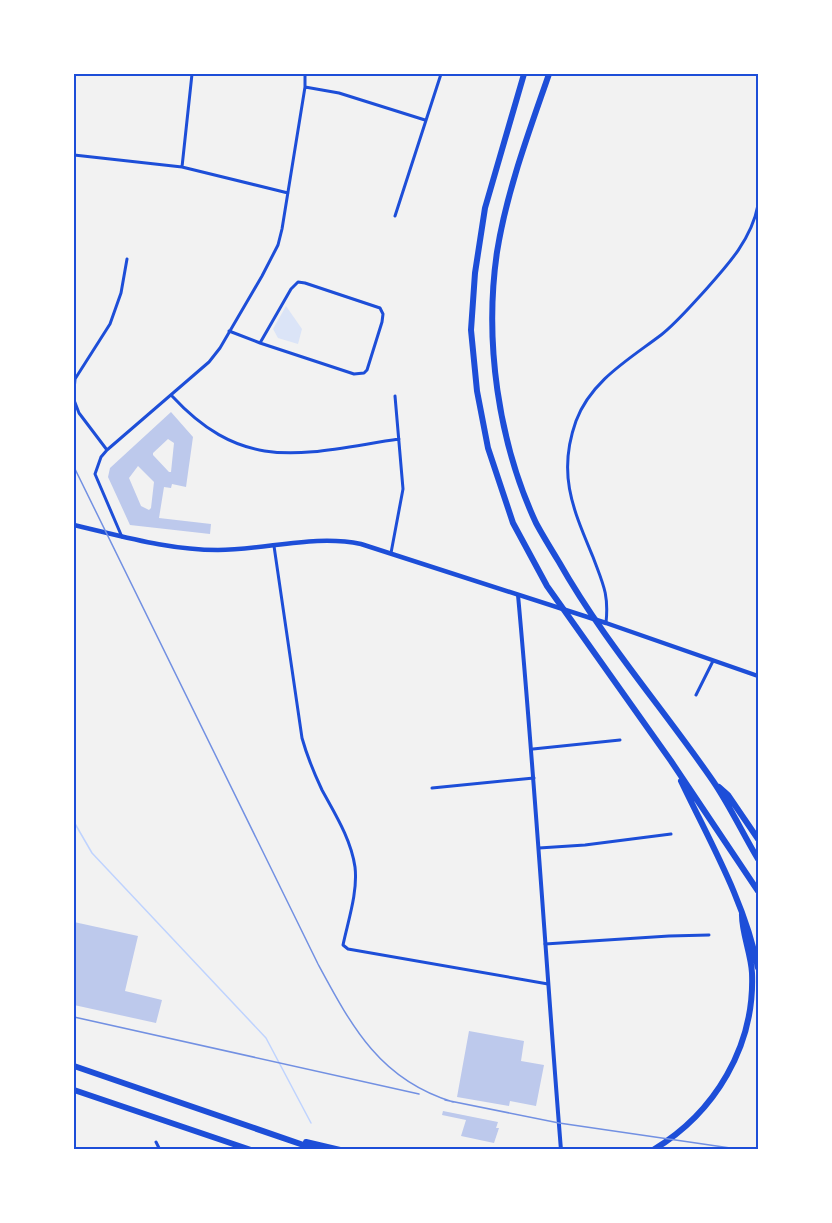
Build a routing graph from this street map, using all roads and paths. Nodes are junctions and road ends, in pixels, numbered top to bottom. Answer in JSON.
{"nodes":[{"id":1,"x":192,"y":74,"type":"edge"},
{"id":2,"x":305,"y":74,"type":"edge"},
{"id":3,"x":441,"y":74,"type":"edge"},
{"id":4,"x":524,"y":74,"type":"edge"},
{"id":5,"x":549,"y":74,"type":"edge"},
{"id":6,"x":305,"y":87,"type":"junction"},
{"id":7,"x":425,"y":120,"type":"junction"},
{"id":8,"x":74,"y":155,"type":"edge"},
{"id":9,"x":182,"y":167,"type":"junction"},
{"id":10,"x":288,"y":193,"type":"junction"},
{"id":11,"x":759,"y":205,"type":"edge"},
{"id":12,"x":395,"y":216,"type":"dead end"},
{"id":13,"x":127,"y":259,"type":"dead end"},
{"id":14,"x":230,"y":331,"type":"junction"},
{"id":15,"x":260,"y":343,"type":"junction"},
{"id":16,"x":74,"y":390,"type":"edge"},
{"id":17,"x":172,"y":396,"type":"junction"},
{"id":18,"x":395,"y":396,"type":"dead end"},
{"id":19,"x":74,"y":400,"type":"edge"},
{"id":20,"x":399,"y":439,"type":"junction"},
{"id":21,"x":106,"y":450,"type":"junction"},
{"id":22,"x":74,"y":525,"type":"edge"},
{"id":23,"x":122,"y":537,"type":"junction"},
{"id":24,"x":273,"y":546,"type":"junction"},
{"id":25,"x":390,"y":553,"type":"junction"},
{"id":26,"x":518,"y":595,"type":"junction"},
{"id":27,"x":606,"y":623,"type":"junction"},
{"id":28,"x":713,"y":661,"type":"junction"},
{"id":29,"x":759,"y":676,"type":"edge"},
{"id":30,"x":696,"y":695,"type":"dead end"},
{"id":31,"x":620,"y":740,"type":"dead end"},
{"id":32,"x":533,"y":749,"type":"junction"},
{"id":33,"x":671,"y":761,"type":"junction"},
{"id":34,"x":534,"y":778,"type":"junction"},
{"id":35,"x":714,"y":783,"type":"junction"},
{"id":36,"x":432,"y":788,"type":"dead end"},
{"id":37,"x":671,"y":834,"type":"dead end"},
{"id":38,"x":759,"y":839,"type":"edge"},
{"id":39,"x":539,"y":848,"type":"junction"},
{"id":40,"x":759,"y":860,"type":"edge"},
{"id":41,"x":759,"y":891,"type":"edge"},
{"id":42,"x":742,"y":913,"type":"junction"},
{"id":43,"x":709,"y":936,"type":"dead end"},
{"id":44,"x":545,"y":944,"type":"junction"},
{"id":45,"x":759,"y":968,"type":"edge"},
{"id":46,"x":548,"y":984,"type":"junction"},
{"id":47,"x":74,"y":1066,"type":"edge"},
{"id":48,"x":74,"y":1090,"type":"edge"},
{"id":49,"x":275,"y":1134,"type":"junction"},
{"id":50,"x":156,"y":1142,"type":"dead end"},
{"id":51,"x":160,"y":1149,"type":"edge"},
{"id":52,"x":251,"y":1149,"type":"edge"},
{"id":53,"x":318,"y":1149,"type":"edge"},
{"id":54,"x":340,"y":1149,"type":"edge"},
{"id":55,"x":561,"y":1149,"type":"edge"},
{"id":56,"x":653,"y":1149,"type":"edge"}],
"edges":[{"from":1,"to":9,"type":"street"},
{"from":2,"to":6,"type":"street"},
{"from":3,"to":7,"type":"street"},
{"from":4,"to":33,"type":"highway"},
{"from":5,"to":35,"type":"highway"},
{"from":6,"to":7,"type":"street"},
{"from":6,"to":10,"type":"street"},
{"from":7,"to":12,"type":"street"},
{"from":8,"to":9,"type":"street"},
{"from":9,"to":10,"type":"street"},
{"from":10,"to":14,"type":"street"},
{"from":11,"to":27,"type":"street"},
{"from":13,"to":16,"type":"street"},
{"from":14,"to":15,"type":"street"},
{"from":14,"to":17,"type":"street"},
{"from":15,"to":15,"type":"street"},
{"from":17,"to":20,"type":"street"},
{"from":17,"to":21,"type":"street"},
{"from":18,"to":20,"type":"street"},
{"from":19,"to":21,"type":"street"},
{"from":20,"to":25,"type":"street"},
{"from":21,"to":23,"type":"street"},
{"from":22,"to":23,"type":"main road"},
{"from":23,"to":24,"type":"main road"},
{"from":24,"to":25,"type":"main road"},
{"from":24,"to":46,"type":"street"},
{"from":25,"to":26,"type":"main road"},
{"from":26,"to":27,"type":"main road"},
{"from":26,"to":32,"type":"street"},
{"from":27,"to":28,"type":"main road"},
{"from":28,"to":29,"type":"main road"},
{"from":28,"to":30,"type":"street"},
{"from":31,"to":32,"type":"street"},
{"from":32,"to":34,"type":"street"},
{"from":33,"to":41,"type":"highway"},
{"from":33,"to":42,"type":"highway"},
{"from":34,"to":36,"type":"street"},
{"from":34,"to":39,"type":"street"},
{"from":35,"to":38,"type":"highway"},
{"from":35,"to":40,"type":"highway"},
{"from":37,"to":39,"type":"street"},
{"from":39,"to":44,"type":"street"},
{"from":42,"to":45,"type":"highway"},
{"from":42,"to":56,"type":"highway"},
{"from":43,"to":44,"type":"street"},
{"from":44,"to":46,"type":"street"},
{"from":46,"to":55,"type":"street"},
{"from":47,"to":49,"type":"highway"},
{"from":48,"to":52,"type":"highway"},
{"from":49,"to":53,"type":"highway"},
{"from":49,"to":54,"type":"highway"},
{"from":50,"to":51,"type":"street"}]}
